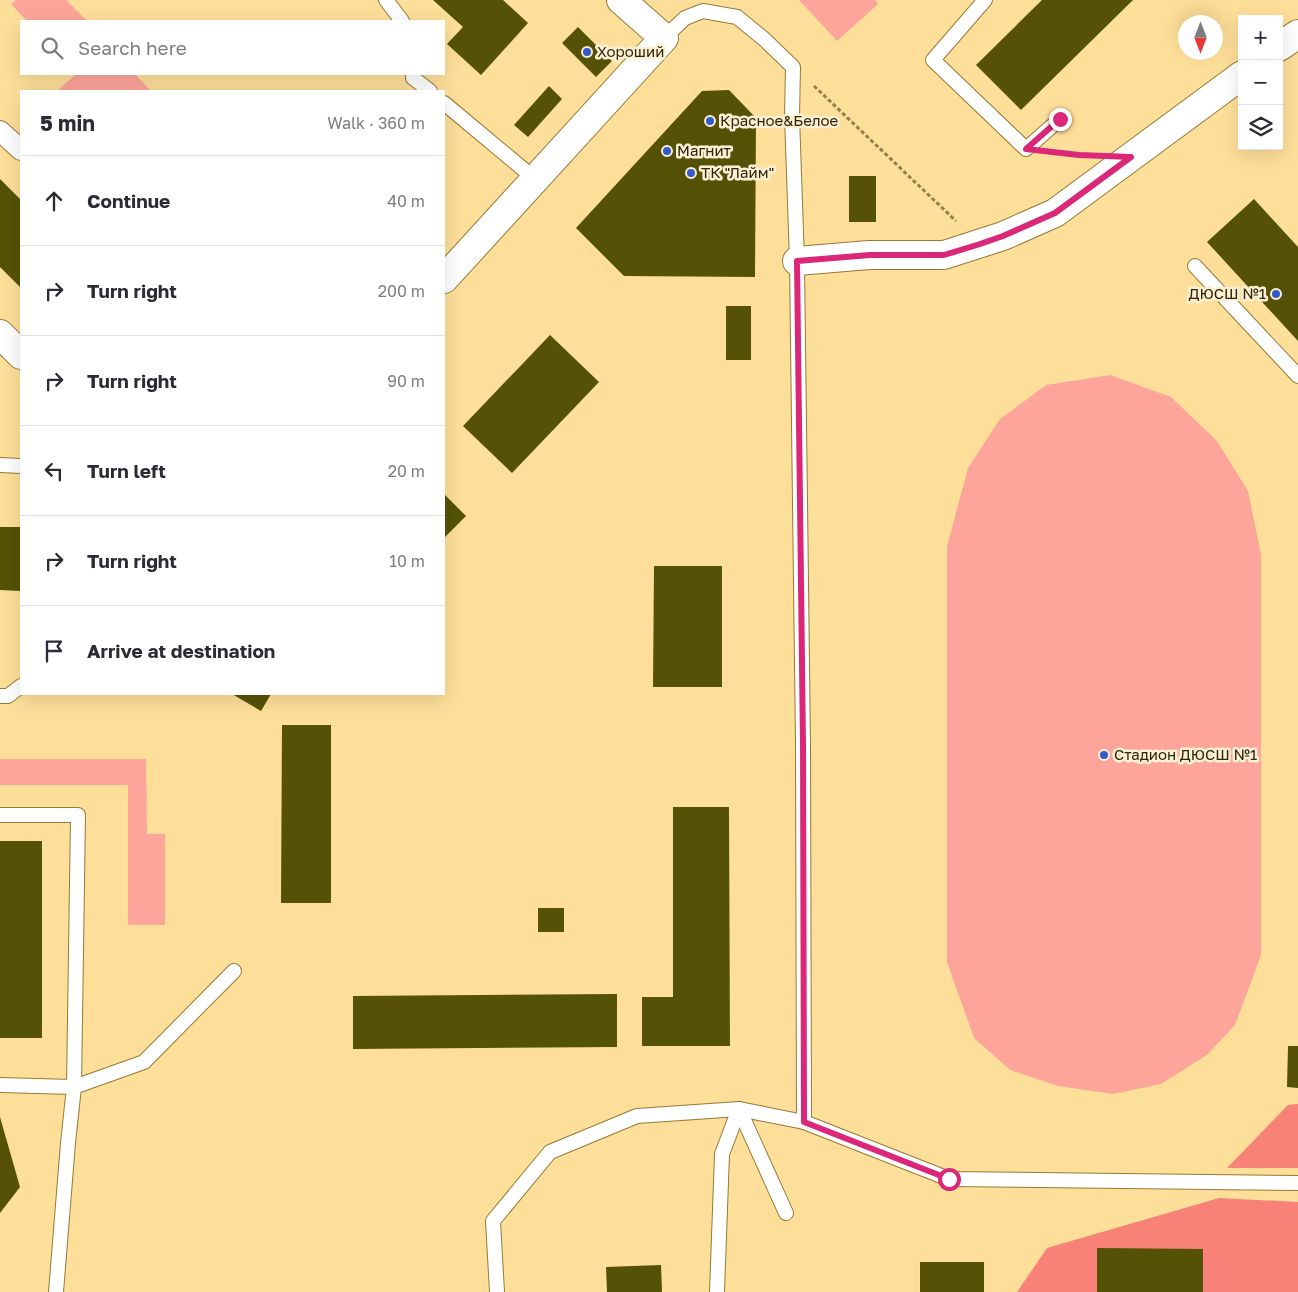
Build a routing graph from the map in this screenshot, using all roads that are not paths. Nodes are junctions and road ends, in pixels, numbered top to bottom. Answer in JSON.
{"nodes":[{"id":1,"x":386,"y":0,"type":"edge"},
{"id":2,"x":621,"y":0,"type":"edge"},
{"id":3,"x":985,"y":0,"type":"edge"},
{"id":4,"x":401,"y":20,"type":"edge"},
{"id":5,"x":1298,"y":34,"type":"edge"},
{"id":6,"x":664,"y":38,"type":"junction"},
{"id":7,"x":1283,"y":45,"type":"edge"},
{"id":8,"x":413,"y":75,"type":"edge"},
{"id":9,"x":1238,"y":78,"type":"edge"},
{"id":10,"x":429,"y":90,"type":"edge"},
{"id":11,"x":445,"y":104,"type":"edge"},
{"id":12,"x":1060,"y":119,"type":"dead end"},
{"id":13,"x":0,"y":131,"type":"edge"},
{"id":14,"x":20,"y":149,"type":"edge"},
{"id":15,"x":535,"y":179,"type":"junction"},
{"id":16,"x":797,"y":261,"type":"junction"},
{"id":17,"x":1195,"y":266,"type":"dead end"},
{"id":18,"x":445,"y":278,"type":"edge"},
{"id":19,"x":0,"y":334,"type":"edge"},
{"id":20,"x":20,"y":354,"type":"edge"},
{"id":21,"x":1298,"y":376,"type":"edge"},
{"id":22,"x":0,"y":466,"type":"edge"},
{"id":23,"x":20,"y":466,"type":"edge"},
{"id":24,"x":20,"y":687,"type":"edge"},
{"id":25,"x":0,"y":696,"type":"edge"},
{"id":26,"x":0,"y":815,"type":"edge"},
{"id":27,"x":234,"y":971,"type":"dead end"},
{"id":28,"x":0,"y":1085,"type":"edge"},
{"id":29,"x":74,"y":1087,"type":"junction"},
{"id":30,"x":739,"y":1109,"type":"junction"},
{"id":31,"x":804,"y":1122,"type":"junction"},
{"id":32,"x":1298,"y":1183,"type":"edge"},
{"id":33,"x":786,"y":1213,"type":"dead end"},
{"id":34,"x":56,"y":1292,"type":"edge"},
{"id":35,"x":496,"y":1292,"type":"edge"},
{"id":36,"x":717,"y":1292,"type":"edge"}],
"edges":[{"from":1,"to":4,"type":"lane"},
{"from":2,"to":6,"type":"street"},
{"from":3,"to":12,"type":"lane"},
{"from":5,"to":7,"type":"street"},
{"from":6,"to":15,"type":"street"},
{"from":6,"to":16,"type":"lane"},
{"from":8,"to":10,"type":"lane"},
{"from":9,"to":16,"type":"street"},
{"from":11,"to":15,"type":"lane"},
{"from":13,"to":14,"type":"street"},
{"from":15,"to":18,"type":"street"},
{"from":16,"to":31,"type":"lane"},
{"from":17,"to":21,"type":"lane"},
{"from":19,"to":20,"type":"street"},
{"from":22,"to":23,"type":"lane"},
{"from":24,"to":25,"type":"lane"},
{"from":26,"to":29,"type":"lane"},
{"from":27,"to":29,"type":"lane"},
{"from":28,"to":29,"type":"lane"},
{"from":29,"to":34,"type":"lane"},
{"from":30,"to":31,"type":"lane"},
{"from":30,"to":33,"type":"lane"},
{"from":30,"to":35,"type":"lane"},
{"from":30,"to":36,"type":"lane"},
{"from":31,"to":32,"type":"lane"}]}
